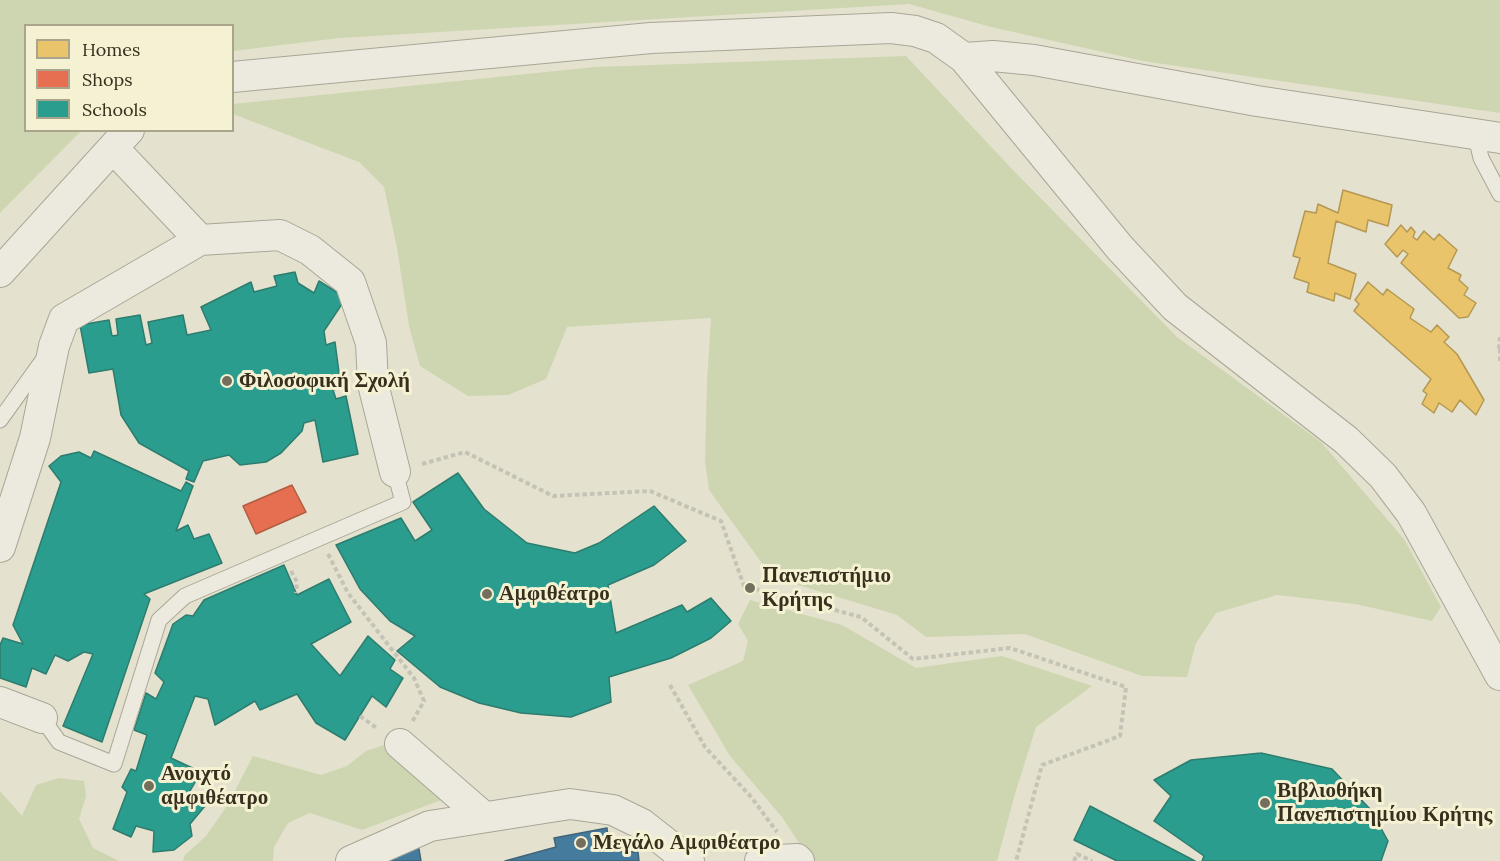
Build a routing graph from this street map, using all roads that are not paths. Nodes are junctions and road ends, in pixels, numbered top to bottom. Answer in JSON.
{"nodes":[{"id":1,"x":964,"y":58,"type":"junction"},
{"id":2,"x":234,"y":77,"type":"edge"},
{"id":3,"x":1489,"y":136,"type":"edge"},
{"id":4,"x":121,"y":139,"type":"edge"},
{"id":5,"x":1500,"y":194,"type":"edge"},
{"id":6,"x":200,"y":240,"type":"junction"},
{"id":7,"x":0,"y":272,"type":"edge"},
{"id":8,"x":54,"y":346,"type":"junction"},
{"id":9,"x":0,"y":420,"type":"edge"},
{"id":10,"x":395,"y":472,"type":"joint"},
{"id":11,"x":0,"y":547,"type":"edge"},
{"id":12,"x":1496,"y":662,"type":"edge"},
{"id":13,"x":0,"y":702,"type":"edge"},
{"id":14,"x":42,"y":718,"type":"joint"},
{"id":15,"x":400,"y":744,"type":"road end"},
{"id":16,"x":484,"y":817,"type":"junction"},
{"id":17,"x":798,"y":860,"type":"edge"},
{"id":18,"x":351,"y":861,"type":"edge"},
{"id":19,"x":689,"y":861,"type":"edge"},
{"id":20,"x":760,"y":861,"type":"edge"}],
"edges":[{"from":1,"to":2,"type":"street"},
{"from":1,"to":3,"type":"street"},
{"from":1,"to":12,"type":"street"},
{"from":3,"to":5,"type":"lane"},
{"from":4,"to":6,"type":"street"},
{"from":4,"to":7,"type":"street"},
{"from":6,"to":8,"type":"street"},
{"from":6,"to":10,"type":"street"},
{"from":8,"to":9,"type":"lane"},
{"from":8,"to":11,"type":"street"},
{"from":10,"to":14,"type":"lane"},
{"from":13,"to":14,"type":"street"},
{"from":15,"to":16,"type":"street"},
{"from":16,"to":18,"type":"street"},
{"from":16,"to":19,"type":"street"},
{"from":17,"to":20,"type":"street"}]}
